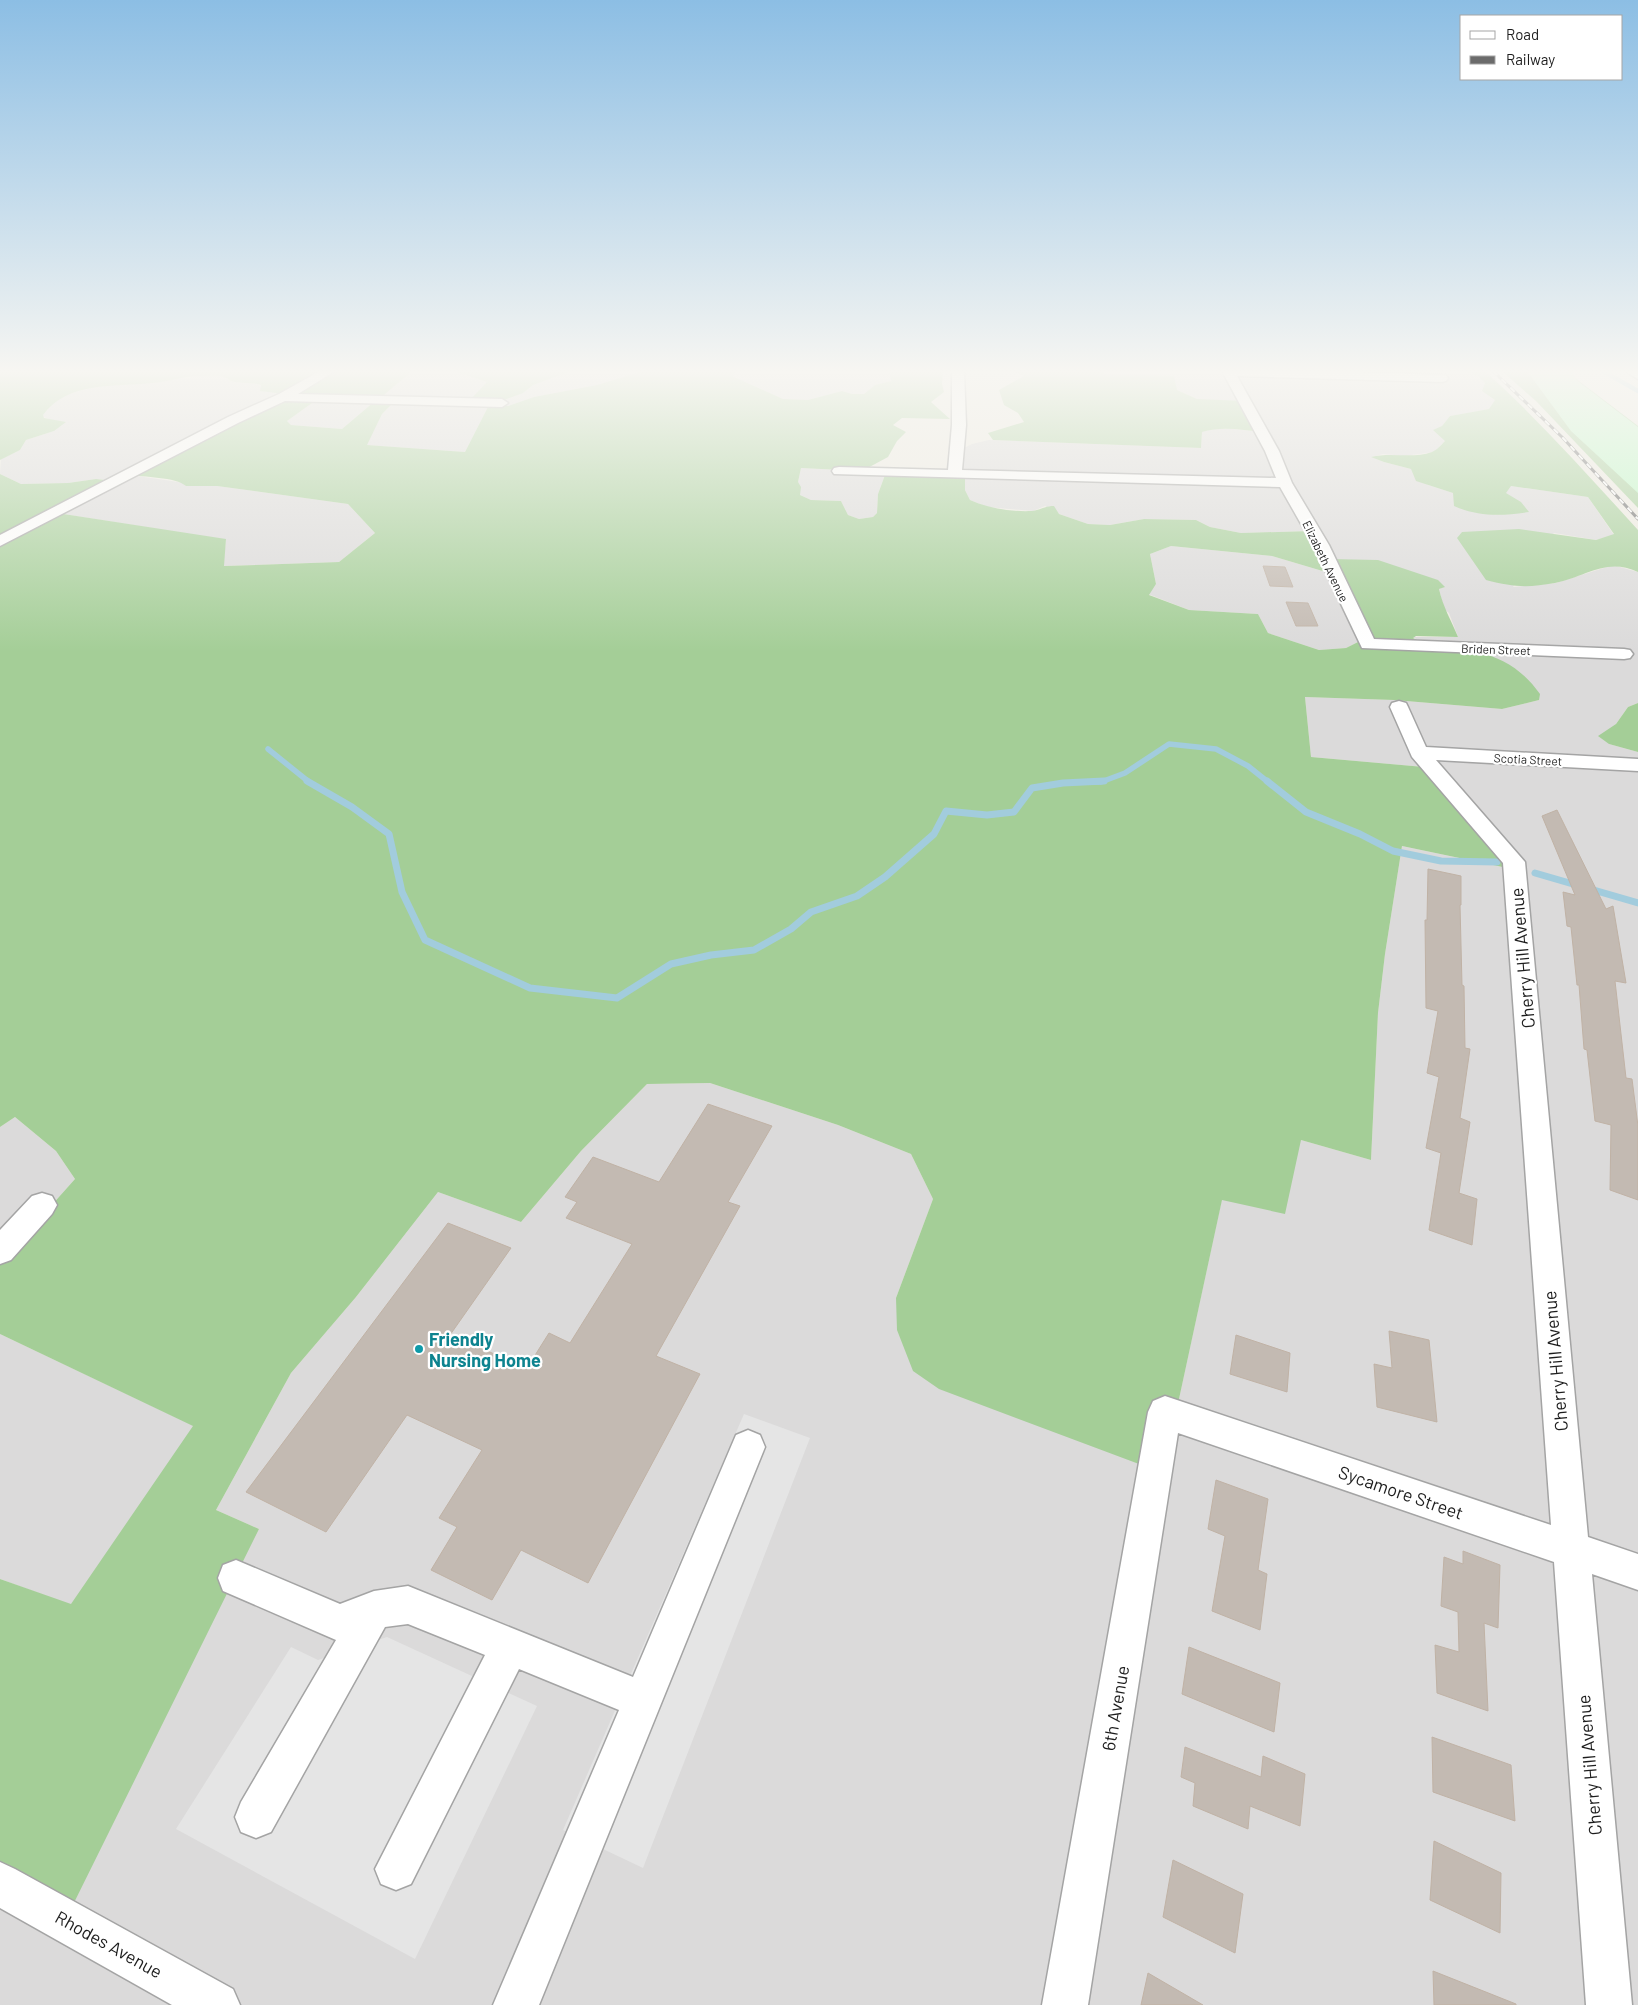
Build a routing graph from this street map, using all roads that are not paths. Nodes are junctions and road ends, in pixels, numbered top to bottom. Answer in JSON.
{"nodes":[{"id":1,"x":147,"y":465,"type":"edge"},
{"id":2,"x":956,"y":465,"type":"edge"},
{"id":3,"x":1278,"y":465,"type":"edge"},
{"id":4,"x":839,"y":471,"type":"dead end"},
{"id":5,"x":955,"y":474,"type":"junction"},
{"id":6,"x":1285,"y":482,"type":"junction"},
{"id":7,"x":0,"y":541,"type":"edge"},
{"id":8,"x":1368,"y":644,"type":"joint"},
{"id":9,"x":1624,"y":654,"type":"dead end"},
{"id":10,"x":1399,"y":706,"type":"dead end"},
{"id":11,"x":1418,"y":753,"type":"junction"},
{"id":12,"x":1638,"y":765,"type":"edge"},
{"id":13,"x":42,"y":1205,"type":"dead end"},
{"id":14,"x":0,"y":1252,"type":"edge"},
{"id":15,"x":1165,"y":1412,"type":"joint"},
{"id":16,"x":748,"y":1447,"type":"dead end"},
{"id":17,"x":1571,"y":1550,"type":"junction"},
{"id":18,"x":1638,"y":1572,"type":"edge"},
{"id":19,"x":236,"y":1578,"type":"dead end"},
{"id":20,"x":374,"y":1610,"type":"junction"},
{"id":21,"x":510,"y":1646,"type":"junction"},
{"id":22,"x":642,"y":1700,"type":"junction"},
{"id":23,"x":256,"y":1817,"type":"dead end"},
{"id":24,"x":396,"y":1869,"type":"dead end"},
{"id":25,"x":0,"y":1884,"type":"edge"},
{"id":26,"x":217,"y":2005,"type":"edge"},
{"id":27,"x":516,"y":2005,"type":"edge"},
{"id":28,"x":1065,"y":2005,"type":"edge"},
{"id":29,"x":1610,"y":2005,"type":"edge"}],
"edges":[{"from":1,"to":7,"type":"street"},
{"from":2,"to":5,"type":"street"},
{"from":3,"to":6,"type":"street","name":"Elizabeth Avenue"},
{"from":4,"to":5,"type":"street"},
{"from":5,"to":6,"type":"street"},
{"from":6,"to":8,"type":"street","name":"Elizabeth Avenue"},
{"from":8,"to":9,"type":"street","name":"Briden Street"},
{"from":10,"to":11,"type":"street"},
{"from":11,"to":12,"type":"street","name":"Scotia Street"},
{"from":11,"to":17,"type":"street","name":"Cherry Hill Avenue"},
{"from":13,"to":14,"type":"street"},
{"from":15,"to":17,"type":"street","name":"Sycamore Street"},
{"from":15,"to":28,"type":"street","name":"6th Avenue"},
{"from":16,"to":22,"type":"street"},
{"from":17,"to":18,"type":"street","name":"Sycamore Street"},
{"from":17,"to":29,"type":"street","name":"Cherry Hill Avenue"},
{"from":19,"to":20,"type":"street"},
{"from":20,"to":21,"type":"street"},
{"from":20,"to":23,"type":"street"},
{"from":21,"to":22,"type":"street"},
{"from":21,"to":24,"type":"street"},
{"from":22,"to":27,"type":"street"},
{"from":25,"to":26,"type":"street","name":"Rhodes Avenue"}]}
